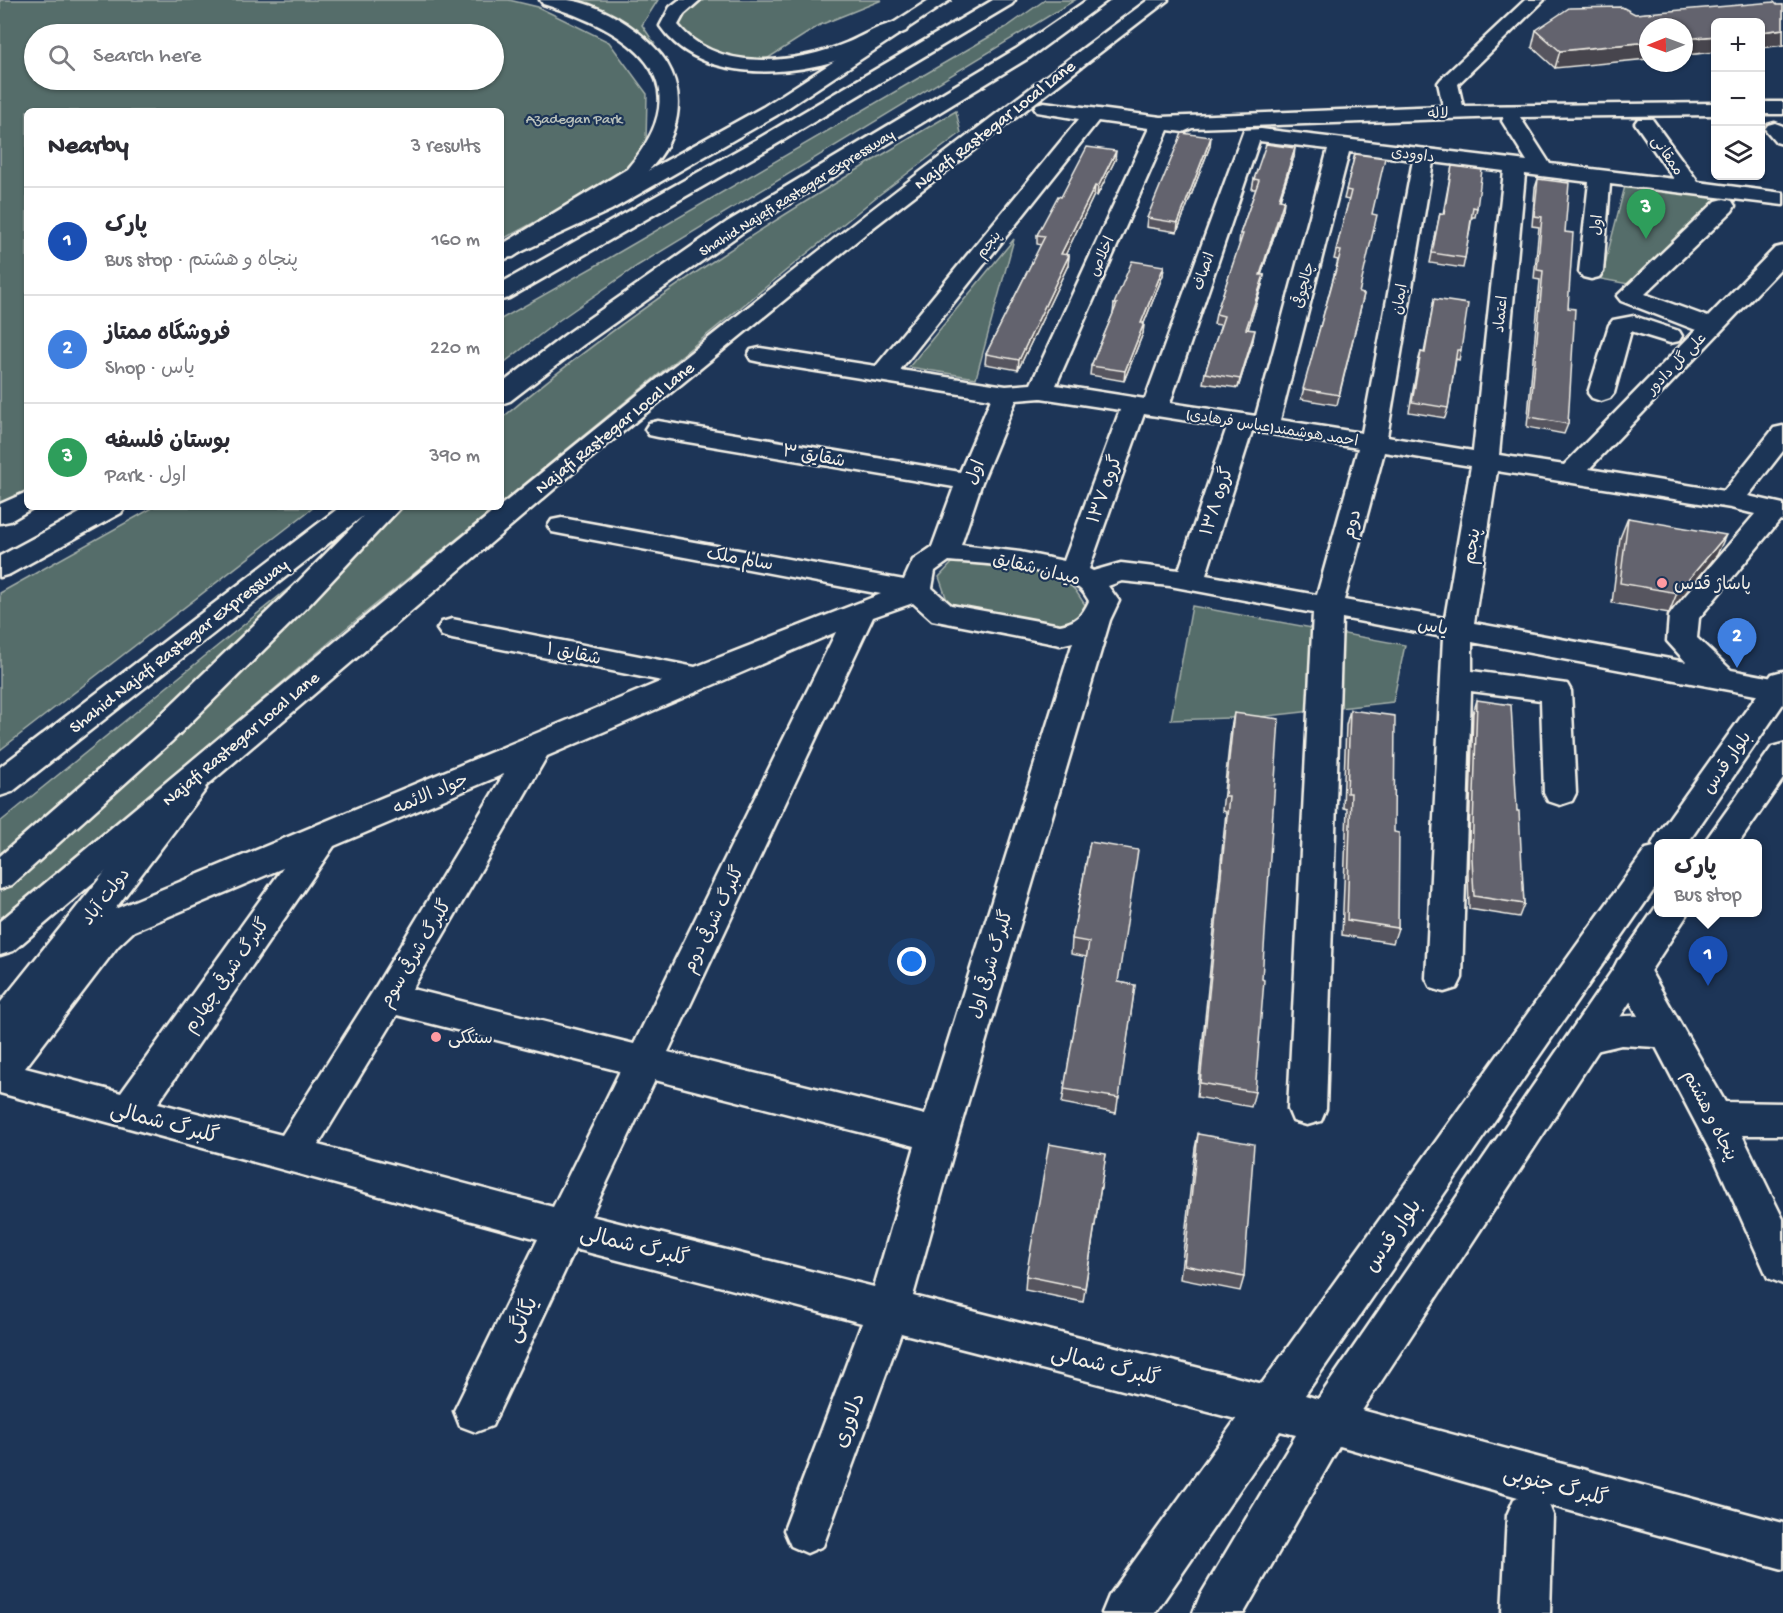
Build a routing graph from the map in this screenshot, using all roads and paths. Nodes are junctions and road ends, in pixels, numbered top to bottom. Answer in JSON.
{"nodes":[{"id":1,"x":549,"y":0,"type":"edge"},
{"id":2,"x":691,"y":0,"type":"edge"},
{"id":3,"x":941,"y":0,"type":"edge"},
{"id":4,"x":1006,"y":0,"type":"edge"},
{"id":5,"x":1099,"y":0,"type":"edge"},
{"id":6,"x":1159,"y":0,"type":"edge"},
{"id":7,"x":1535,"y":0,"type":"edge"},
{"id":8,"x":899,"y":27,"type":"junction"},
{"id":9,"x":1044,"y":108,"type":"dead end"},
{"id":10,"x":1765,"y":108,"type":"edge"},
{"id":11,"x":1783,"y":108,"type":"edge"},
{"id":12,"x":1711,"y":109,"type":"edge"},
{"id":13,"x":1456,"y":112,"type":"junction"},
{"id":14,"x":1093,"y":114,"type":"junction"},
{"id":15,"x":1512,"y":121,"type":"dead end"},
{"id":16,"x":1161,"y":123,"type":"junction"},
{"id":17,"x":1645,"y":123,"type":"dead end"},
{"id":18,"x":1251,"y":134,"type":"junction"},
{"id":19,"x":1340,"y":145,"type":"junction"},
{"id":20,"x":1424,"y":155,"type":"junction"},
{"id":21,"x":1515,"y":166,"type":"junction"},
{"id":22,"x":1543,"y":170,"type":"junction"},
{"id":23,"x":1600,"y":177,"type":"junction"},
{"id":24,"x":1691,"y":188,"type":"junction"},
{"id":25,"x":1783,"y":200,"type":"edge"},
{"id":26,"x":1724,"y":206,"type":"dead end"},
{"id":27,"x":504,"y":252,"type":"edge"},
{"id":28,"x":504,"y":253,"type":"edge"},
{"id":29,"x":1783,"y":253,"type":"edge"},
{"id":30,"x":1591,"y":272,"type":"dead end"},
{"id":31,"x":504,"y":291,"type":"edge"},
{"id":32,"x":1711,"y":327,"type":"junction"},
{"id":33,"x":1694,"y":345,"type":"junction"},
{"id":34,"x":760,"y":355,"type":"dead end"},
{"id":35,"x":883,"y":374,"type":"junction"},
{"id":36,"x":1041,"y":390,"type":"junction"},
{"id":37,"x":1601,"y":393,"type":"dead end"},
{"id":38,"x":504,"y":394,"type":"edge"},
{"id":39,"x":1006,"y":394,"type":"junction"},
{"id":40,"x":1145,"y":406,"type":"junction"},
{"id":41,"x":1254,"y":424,"type":"junction"},
{"id":42,"x":658,"y":429,"type":"dead end"},
{"id":43,"x":1783,"y":434,"type":"edge"},
{"id":44,"x":1373,"y":443,"type":"junction"},
{"id":45,"x":1485,"y":461,"type":"junction"},
{"id":46,"x":1570,"y":474,"type":"junction"},
{"id":47,"x":969,"y":482,"type":"junction"},
{"id":48,"x":1731,"y":500,"type":"junction"},
{"id":49,"x":24,"y":502,"type":"edge"},
{"id":50,"x":106,"y":510,"type":"edge"},
{"id":51,"x":353,"y":510,"type":"edge"},
{"id":52,"x":384,"y":510,"type":"edge"},
{"id":53,"x":1778,"y":512,"type":"edge"},
{"id":54,"x":0,"y":515,"type":"edge"},
{"id":55,"x":562,"y":526,"type":"dead end"},
{"id":56,"x":944,"y":552,"type":"junction"},
{"id":57,"x":0,"y":568,"type":"edge"},
{"id":58,"x":1081,"y":578,"type":"junction"},
{"id":59,"x":1190,"y":580,"type":"junction"},
{"id":60,"x":917,"y":591,"type":"junction"},
{"id":61,"x":1328,"y":606,"type":"junction"},
{"id":62,"x":861,"y":610,"type":"junction"},
{"id":63,"x":1095,"y":620,"type":"junction"},
{"id":64,"x":452,"y":629,"type":"dead end"},
{"id":65,"x":1458,"y":630,"type":"junction"},
{"id":66,"x":697,"y":678,"type":"junction"},
{"id":67,"x":1456,"y":679,"type":"junction"},
{"id":68,"x":1722,"y":679,"type":"junction"},
{"id":69,"x":1780,"y":685,"type":"edge"},
{"id":70,"x":536,"y":748,"type":"junction"},
{"id":71,"x":1783,"y":755,"type":"edge"},
{"id":72,"x":211,"y":762,"type":"junction"},
{"id":73,"x":0,"y":784,"type":"edge"},
{"id":74,"x":1560,"y":793,"type":"dead end"},
{"id":75,"x":322,"y":838,"type":"junction"},
{"id":76,"x":1672,"y":839,"type":"edge"},
{"id":77,"x":1723,"y":839,"type":"edge"},
{"id":78,"x":1654,"y":865,"type":"edge"},
{"id":79,"x":0,"y":876,"type":"edge"},
{"id":80,"x":1668,"y":917,"type":"edge"},
{"id":81,"x":0,"y":941,"type":"edge"},
{"id":82,"x":1631,"y":970,"type":"junction"},
{"id":83,"x":1444,"y":978,"type":"dead end"},
{"id":84,"x":388,"y":998,"type":"junction"},
{"id":85,"x":0,"y":1030,"type":"edge"},
{"id":86,"x":1667,"y":1032,"type":"junction"},
{"id":87,"x":1587,"y":1038,"type":"junction"},
{"id":88,"x":645,"y":1062,"type":"junction"},
{"id":89,"x":0,"y":1072,"type":"edge"},
{"id":90,"x":0,"y":1077,"type":"edge"},
{"id":91,"x":1307,"y":1109,"type":"dead end"},
{"id":92,"x":129,"y":1113,"type":"junction"},
{"id":93,"x":1714,"y":1118,"type":"junction"},
{"id":94,"x":1783,"y":1119,"type":"edge"},
{"id":95,"x":938,"y":1135,"type":"junction"},
{"id":96,"x":291,"y":1155,"type":"junction"},
{"id":97,"x":565,"y":1228,"type":"junction"},
{"id":98,"x":1783,"y":1265,"type":"edge"},
{"id":99,"x":888,"y":1310,"type":"junction"},
{"id":100,"x":1271,"y":1407,"type":"junction"},
{"id":101,"x":476,"y":1411,"type":"dead end"},
{"id":102,"x":1328,"y":1423,"type":"junction"},
{"id":103,"x":1530,"y":1515,"type":"dead end"},
{"id":104,"x":807,"y":1530,"type":"dead end"},
{"id":105,"x":1783,"y":1546,"type":"edge"},
{"id":106,"x":1126,"y":1613,"type":"edge"},
{"id":107,"x":1217,"y":1613,"type":"edge"},
{"id":108,"x":1526,"y":1613,"type":"edge"}],
"edges":[{"from":1,"to":27,"type":"main road"},
{"from":2,"to":8,"type":"main road"},
{"from":3,"to":8,"type":"main road"},
{"from":4,"to":31,"type":"main road"},
{"from":5,"to":38,"type":"main road","name":"Shahid Najafi Rastegar Expressway"},
{"from":6,"to":72,"type":"main road","name":"Najafi Rastegar Local Lane"},
{"from":7,"to":13,"type":"main road"},
{"from":8,"to":28,"type":"main road"},
{"from":9,"to":14,"type":"main road","name":"داوودی"},
{"from":10,"to":11,"type":"main road"},
{"from":12,"to":13,"type":"main road","name":"لاله"},
{"from":13,"to":16,"type":"main road","name":"لاله"},
{"from":14,"to":16,"type":"main road","name":"داوودی"},
{"from":14,"to":35,"type":"main road","name":"پنجم"},
{"from":15,"to":22,"type":"main road"},
{"from":16,"to":18,"type":"main road","name":"داوودی"},
{"from":16,"to":36,"type":"main road","name":"اخلاص"},
{"from":17,"to":24,"type":"main road","name":"ممقانی"},
{"from":18,"to":19,"type":"main road","name":"داوودی"},
{"from":18,"to":40,"type":"main road","name":"انصاف"},
{"from":19,"to":20,"type":"main road","name":"داوودی"},
{"from":19,"to":41,"type":"main road","name":"چالچوقی"},
{"from":20,"to":21,"type":"main road","name":"داوودی"},
{"from":20,"to":44,"type":"main road","name":"ایمان"},
{"from":21,"to":22,"type":"main road","name":"داوودی"},
{"from":21,"to":45,"type":"main road","name":"اعتماد"},
{"from":22,"to":23,"type":"main road","name":"داوودی"},
{"from":23,"to":24,"type":"main road","name":"داوودی"},
{"from":23,"to":30,"type":"main road","name":"اول"},
{"from":24,"to":25,"type":"main road","name":"داوودی"},
{"from":26,"to":32,"type":"main road"},
{"from":29,"to":32,"type":"main road","name":"علی گل دادور"},
{"from":32,"to":33,"type":"main road","name":"علی گل دادور"},
{"from":33,"to":37,"type":"main road"},
{"from":33,"to":46,"type":"main road","name":"علی گل دادور"},
{"from":34,"to":35,"type":"main road","name":"احمد هوشمند(عباس فرهادی)"},
{"from":35,"to":39,"type":"main road","name":"احمد هوشمند(عباس فرهادی)"},
{"from":36,"to":39,"type":"main road","name":"احمد هوشمند(عباس فرهادی)"},
{"from":36,"to":40,"type":"main road","name":"احمد هوشمند(عباس فرهادی)"},
{"from":39,"to":47,"type":"main road","name":"اول"},
{"from":40,"to":41,"type":"main road","name":"احمد هوشمند(عباس فرهادی)"},
{"from":40,"to":58,"type":"main road","name":"گروه ۱۳۷"},
{"from":41,"to":44,"type":"main road","name":"احمد هوشمند(عباس فرهادی)"},
{"from":41,"to":59,"type":"main road","name":"گروه ۱۳۸"},
{"from":42,"to":47,"type":"main road","name":"شقایق ۳"},
{"from":43,"to":48,"type":"main road"},
{"from":44,"to":45,"type":"main road","name":"احمد هوشمند(عباس فرهادی)"},
{"from":44,"to":61,"type":"main road","name":"دوم"},
{"from":45,"to":46,"type":"main road","name":"احمد هوشمند(عباس فرهادی)"},
{"from":45,"to":65,"type":"main road","name":"پنجم"},
{"from":46,"to":48,"type":"main road","name":"احمد هوشمند(عباس فرهادی)"},
{"from":47,"to":56,"type":"main road","name":"اول"},
{"from":48,"to":53,"type":"main road","name":"احمد هوشمند(عباس فرهادی)"},
{"from":49,"to":54,"type":"main road"},
{"from":50,"to":57,"type":"main road"},
{"from":51,"to":73,"type":"main road","name":"Shahid Najafi Rastegar Expressway"},
{"from":52,"to":79,"type":"main road"},
{"from":53,"to":68,"type":"main road"},
{"from":55,"to":60,"type":"main road","name":"سالم ملک"},
{"from":56,"to":58,"type":"main road","name":"میدان شقایق"},
{"from":56,"to":60,"type":"main road"},
{"from":58,"to":59,"type":"main road","name":"یاس"},
{"from":58,"to":63,"type":"main road","name":"میدان شقایق"},
{"from":59,"to":61,"type":"main road","name":"یاس"},
{"from":60,"to":62,"type":"main road","name":"جواد الائمه"},
{"from":60,"to":63,"type":"main road"},
{"from":61,"to":65,"type":"main road","name":"یاس"},
{"from":61,"to":91,"type":"main road","name":"دوم"},
{"from":62,"to":66,"type":"main road","name":"جواد الائمه"},
{"from":62,"to":88,"type":"main road","name":"گلبرگ شرقی دوم"},
{"from":63,"to":95,"type":"main road","name":"گلبرگ شرقی اول"},
{"from":64,"to":66,"type":"main road","name":"شقایق ۱"},
{"from":65,"to":67,"type":"main road","name":"پنجم"},
{"from":65,"to":68,"type":"main road","name":"یاس"},
{"from":66,"to":70,"type":"main road","name":"جواد الائمه"},
{"from":67,"to":74,"type":"main road"},
{"from":67,"to":83,"type":"main road","name":"پنجم"},
{"from":68,"to":69,"type":"main road","name":"یاس"},
{"from":69,"to":76,"type":"main road","name":"بلوار قدس"},
{"from":70,"to":75,"type":"main road","name":"جواد الائمه"},
{"from":70,"to":84,"type":"main road","name":"گلبرگ شرقی سوم"},
{"from":71,"to":77,"type":"main road"},
{"from":72,"to":81,"type":"main road","name":"Najafi Rastegar Local Lane"},
{"from":72,"to":85,"type":"main road","name":"دولت آباد"},
{"from":75,"to":89,"type":"main road","name":"جواد الائمه"},
{"from":75,"to":92,"type":"main road","name":"گلبرگ شرقی چهارم"},
{"from":78,"to":100,"type":"main road","name":"بلوار قدس"},
{"from":80,"to":82,"type":"main road"},
{"from":82,"to":86,"type":"main road","name":"پنجاه و هشتم"},
{"from":82,"to":87,"type":"main road"},
{"from":84,"to":88,"type":"main road"},
{"from":84,"to":96,"type":"main road","name":"گلبرگ شرقی سوم"},
{"from":86,"to":87,"type":"main road"},
{"from":86,"to":93,"type":"main road","name":"پنجاه و هشتم"},
{"from":87,"to":102,"type":"main road"},
{"from":88,"to":95,"type":"main road"},
{"from":88,"to":97,"type":"main road","name":"گلبرگ شرقی دوم"},
{"from":90,"to":92,"type":"main road","name":"گلبرگ شمالی"},
{"from":92,"to":96,"type":"main road","name":"گلبرگ شمالی"},
{"from":93,"to":94,"type":"main road"},
{"from":93,"to":98,"type":"main road","name":"پنجاه و هشتم"},
{"from":95,"to":99,"type":"main road","name":"گلبرگ شرقی اول"},
{"from":96,"to":97,"type":"main road","name":"گلبرگ شمالی"},
{"from":97,"to":99,"type":"main road","name":"گلبرگ شمالی"},
{"from":97,"to":101,"type":"main road","name":"یگانگی"},
{"from":99,"to":100,"type":"main road","name":"گلبرگ شمالی"},
{"from":99,"to":104,"type":"main road","name":"دلاوری"},
{"from":100,"to":102,"type":"main road","name":"گلبرگ شمالی"},
{"from":100,"to":106,"type":"main road","name":"بلوار قدس"},
{"from":102,"to":105,"type":"main road","name":"گلبرگ جنوبی"},
{"from":102,"to":107,"type":"main road"},
{"from":103,"to":108,"type":"main road"}]}
